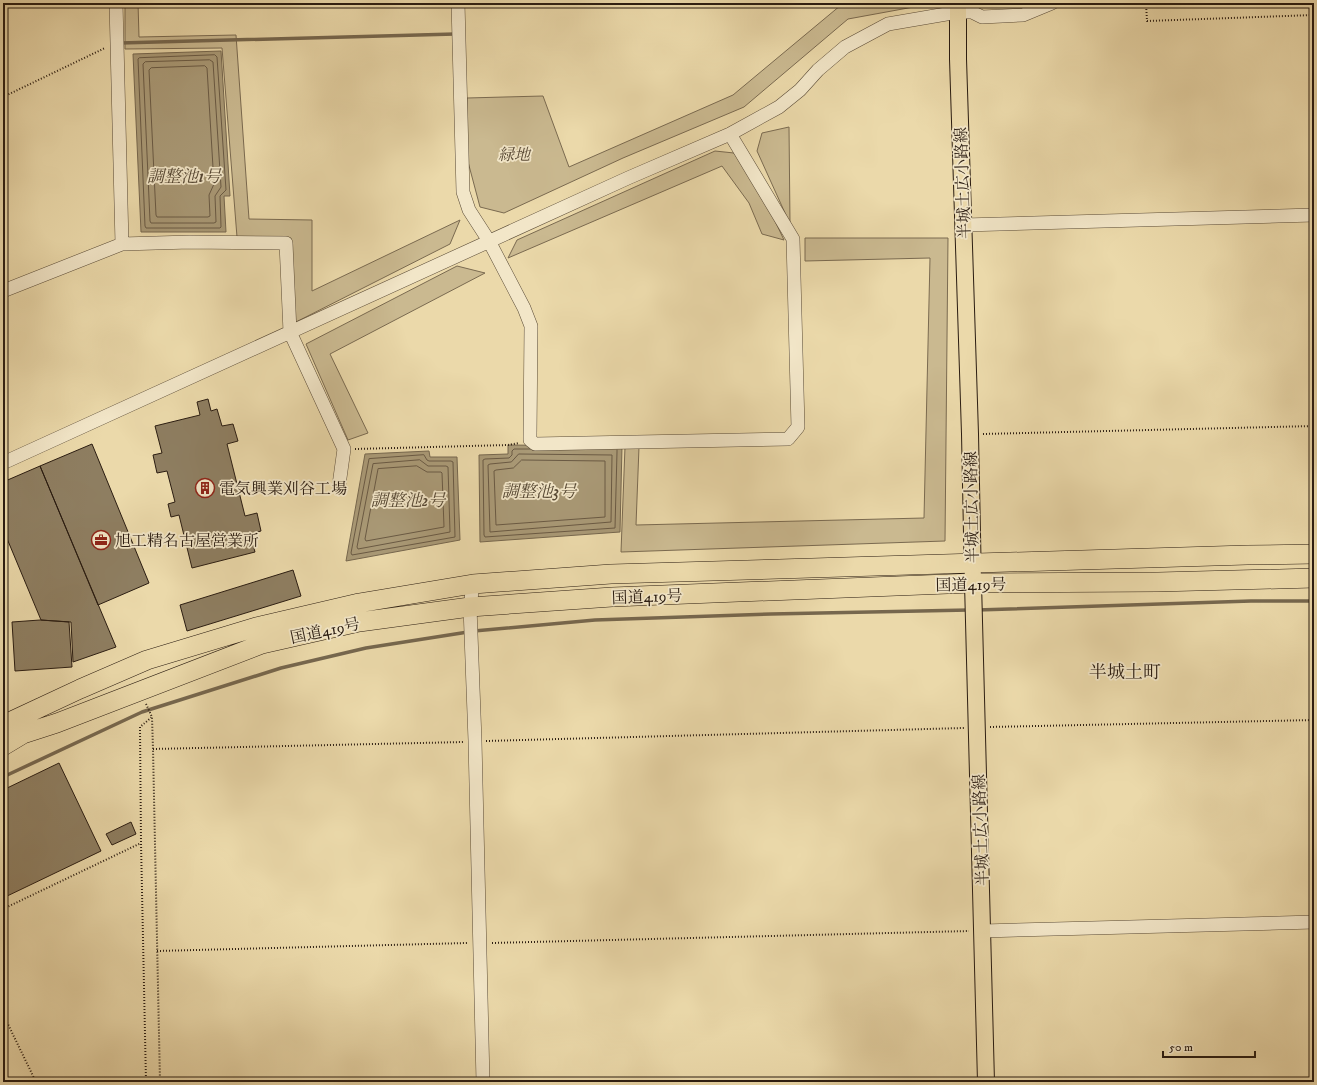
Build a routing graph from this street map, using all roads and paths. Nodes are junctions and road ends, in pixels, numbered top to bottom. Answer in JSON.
{"nodes":[{"id":1,"x":116,"y":3,"type":"edge"},
{"id":2,"x":458,"y":3,"type":"edge"},
{"id":3,"x":1052,"y":3,"type":"edge"},
{"id":4,"x":1146,"y":3,"type":"edge"},
{"id":5,"x":958,"y":7,"type":"edge"},
{"id":6,"x":1314,"y":15,"type":"edge"},
{"id":7,"x":117,"y":43,"type":"junction"},
{"id":8,"x":3,"y":97,"type":"edge"},
{"id":9,"x":730,"y":134,"type":"junction"},
{"id":10,"x":1314,"y":215,"type":"edge"},
{"id":11,"x":964,"y":225,"type":"junction"},
{"id":12,"x":489,"y":241,"type":"junction"},
{"id":13,"x":122,"y":244,"type":"junction"},
{"id":14,"x":3,"y":291,"type":"edge"},
{"id":15,"x":290,"y":332,"type":"junction"},
{"id":16,"x":1314,"y":426,"type":"edge"},
{"id":17,"x":970,"y":434,"type":"junction"},
{"id":18,"x":530,"y":440,"type":"junction"},
{"id":19,"x":344,"y":449,"type":"junction"},
{"id":20,"x":3,"y":463,"type":"edge"},
{"id":21,"x":339,"y":485,"type":"dead end"},
{"id":22,"x":1314,"y":554,"type":"edge"},
{"id":23,"x":973,"y":564,"type":"junction"},
{"id":24,"x":1314,"y":578,"type":"edge"},
{"id":25,"x":973,"y":583,"type":"junction"},
{"id":26,"x":473,"y":584,"type":"junction"},
{"id":27,"x":470,"y":607,"type":"junction"},
{"id":28,"x":146,"y":702,"type":"dead end"},
{"id":29,"x":152,"y":718,"type":"junction"},
{"id":30,"x":1314,"y":720,"type":"edge"},
{"id":31,"x":3,"y":724,"type":"edge"},
{"id":32,"x":977,"y":728,"type":"junction"},
{"id":33,"x":475,"y":741,"type":"junction"},
{"id":34,"x":3,"y":746,"type":"edge"},
{"id":35,"x":153,"y":749,"type":"junction"},
{"id":36,"x":141,"y":844,"type":"junction"},
{"id":37,"x":3,"y":909,"type":"edge"},
{"id":38,"x":1314,"y":922,"type":"edge"},
{"id":39,"x":983,"y":931,"type":"junction"},
{"id":40,"x":480,"y":943,"type":"junction"},
{"id":41,"x":157,"y":951,"type":"junction"},
{"id":42,"x":3,"y":1014,"type":"edge"},
{"id":43,"x":36,"y":1082,"type":"edge"},
{"id":44,"x":146,"y":1082,"type":"edge"},
{"id":45,"x":160,"y":1082,"type":"edge"},
{"id":46,"x":483,"y":1082,"type":"edge"},
{"id":47,"x":986,"y":1082,"type":"edge"}],
"edges":[{"from":1,"to":7,"type":"street"},
{"from":2,"to":12,"type":"street"},
{"from":3,"to":5,"type":"street"},
{"from":4,"to":6,"type":"path"},
{"from":5,"to":9,"type":"street"},
{"from":5,"to":11,"type":"main road","name":"半城土広小路線"},
{"from":7,"to":8,"type":"path"},
{"from":7,"to":13,"type":"street"},
{"from":9,"to":12,"type":"street"},
{"from":9,"to":18,"type":"street"},
{"from":10,"to":11,"type":"street"},
{"from":11,"to":17,"type":"main road","name":"半城土広小路線"},
{"from":12,"to":15,"type":"street"},
{"from":12,"to":18,"type":"street"},
{"from":13,"to":14,"type":"street"},
{"from":13,"to":15,"type":"street"},
{"from":15,"to":19,"type":"street"},
{"from":15,"to":20,"type":"street"},
{"from":16,"to":17,"type":"path"},
{"from":17,"to":23,"type":"main road","name":"半城土広小路線"},
{"from":18,"to":19,"type":"path"},
{"from":19,"to":21,"type":"street"},
{"from":22,"to":23,"type":"highway","name":"国道419号"},
{"from":23,"to":25,"type":"main road","name":"半城土広小路線"},
{"from":23,"to":26,"type":"highway","name":"国道419号"},
{"from":24,"to":25,"type":"highway","name":"国道419号"},
{"from":25,"to":27,"type":"highway","name":"国道419号"},
{"from":25,"to":32,"type":"main road","name":"半城土広小路線"},
{"from":26,"to":27,"type":"street"},
{"from":26,"to":31,"type":"highway","name":"国道419号"},
{"from":27,"to":33,"type":"street"},
{"from":27,"to":34,"type":"highway","name":"国道419号"},
{"from":28,"to":29,"type":"path"},
{"from":29,"to":35,"type":"path"},
{"from":29,"to":36,"type":"path"},
{"from":30,"to":32,"type":"path"},
{"from":32,"to":33,"type":"path"},
{"from":32,"to":39,"type":"main road","name":"半城土広小路線"},
{"from":33,"to":35,"type":"path"},
{"from":33,"to":40,"type":"street"},
{"from":35,"to":41,"type":"path"},
{"from":36,"to":37,"type":"path"},
{"from":36,"to":44,"type":"path"},
{"from":38,"to":39,"type":"street"},
{"from":39,"to":40,"type":"path"},
{"from":39,"to":47,"type":"main road","name":"半城土広小路線"},
{"from":40,"to":41,"type":"path"},
{"from":40,"to":46,"type":"street"},
{"from":41,"to":45,"type":"path"},
{"from":42,"to":43,"type":"path"}]}
